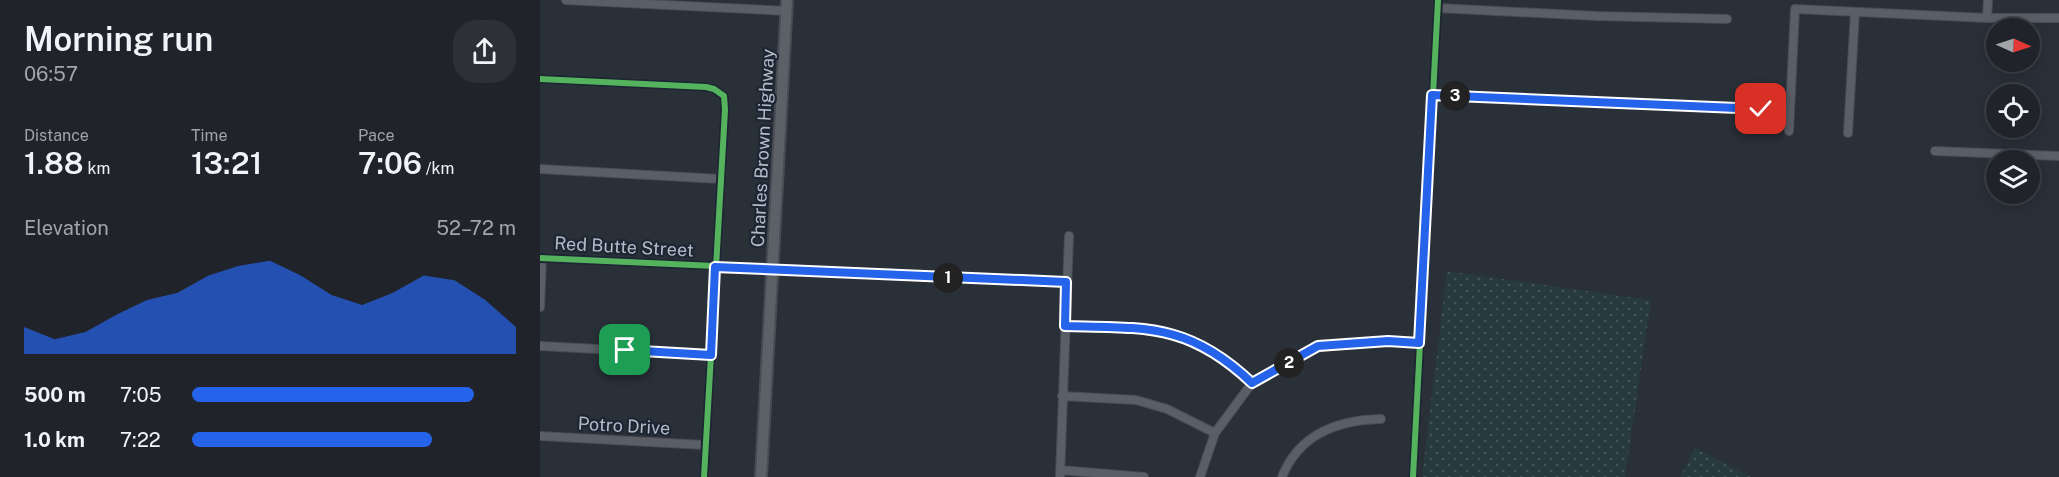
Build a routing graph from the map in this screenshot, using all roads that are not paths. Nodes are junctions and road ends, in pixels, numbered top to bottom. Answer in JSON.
{"nodes":[{"id":1,"x":566,"y":0,"type":"edge"},
{"id":2,"x":1988,"y":0,"type":"edge"},
{"id":3,"x":1438,"y":4,"type":"edge"},
{"id":4,"x":787,"y":5,"type":"edge"},
{"id":5,"x":1855,"y":12,"type":"junction"},
{"id":6,"x":1987,"y":18,"type":"joint"},
{"id":7,"x":2040,"y":18,"type":"edge"},
{"id":8,"x":2059,"y":18,"type":"edge"},
{"id":9,"x":1727,"y":19,"type":"dead end"},
{"id":10,"x":540,"y":79,"type":"edge"},
{"id":11,"x":1432,"y":95,"type":"junction"},
{"id":12,"x":1761,"y":109,"type":"dead end"},
{"id":13,"x":1789,"y":131,"type":"dead end"},
{"id":14,"x":1848,"y":133,"type":"dead end"},
{"id":15,"x":1935,"y":151,"type":"dead end"},
{"id":16,"x":2059,"y":156,"type":"edge"},
{"id":17,"x":540,"y":169,"type":"edge"},
{"id":18,"x":720,"y":179,"type":"junction"},
{"id":19,"x":1069,"y":236,"type":"dead end"},
{"id":20,"x":541,"y":258,"type":"edge"},
{"id":21,"x":715,"y":267,"type":"junction"},
{"id":22,"x":773,"y":269,"type":"junction"},
{"id":23,"x":1066,"y":282,"type":"junction"},
{"id":24,"x":540,"y":307,"type":"edge"},
{"id":25,"x":1065,"y":326,"type":"junction"},
{"id":26,"x":1419,"y":343,"type":"junction"},
{"id":27,"x":540,"y":346,"type":"edge"},
{"id":28,"x":711,"y":355,"type":"junction"},
{"id":29,"x":1252,"y":383,"type":"junction"},
{"id":30,"x":1062,"y":396,"type":"junction"},
{"id":31,"x":1381,"y":418,"type":"dead end"},
{"id":32,"x":1215,"y":433,"type":"junction"},
{"id":33,"x":540,"y":436,"type":"edge"},
{"id":34,"x":705,"y":445,"type":"junction"},
{"id":35,"x":1060,"y":473,"type":"edge"},
{"id":36,"x":704,"y":477,"type":"edge"},
{"id":37,"x":761,"y":477,"type":"edge"},
{"id":38,"x":1144,"y":477,"type":"edge"},
{"id":39,"x":1200,"y":477,"type":"edge"},
{"id":40,"x":1282,"y":477,"type":"edge"},
{"id":41,"x":1413,"y":477,"type":"edge"}],
"edges":[{"from":1,"to":4,"type":"street"},
{"from":2,"to":6,"type":"street"},
{"from":3,"to":9,"type":"street"},
{"from":3,"to":11,"type":"street"},
{"from":4,"to":22,"type":"main road","name":"Charles Brown Highway"},
{"from":5,"to":6,"type":"street"},
{"from":5,"to":13,"type":"street"},
{"from":5,"to":14,"type":"street"},
{"from":7,"to":8,"type":"street"},
{"from":10,"to":18,"type":"street"},
{"from":11,"to":12,"type":"street"},
{"from":11,"to":26,"type":"street"},
{"from":15,"to":16,"type":"street"},
{"from":17,"to":18,"type":"street"},
{"from":18,"to":21,"type":"street"},
{"from":19,"to":23,"type":"street"},
{"from":20,"to":21,"type":"street","name":"Red Butte Street"},
{"from":20,"to":24,"type":"street"},
{"from":21,"to":22,"type":"street","name":"Red Butte Street"},
{"from":21,"to":28,"type":"street"},
{"from":22,"to":23,"type":"street","name":"Red Butte Street"},
{"from":22,"to":37,"type":"main road","name":"Charles Brown Highway"},
{"from":23,"to":25,"type":"street"},
{"from":25,"to":29,"type":"street"},
{"from":25,"to":30,"type":"street"},
{"from":26,"to":29,"type":"street"},
{"from":26,"to":41,"type":"street"},
{"from":27,"to":28,"type":"street"},
{"from":28,"to":34,"type":"street"},
{"from":29,"to":32,"type":"street"},
{"from":30,"to":32,"type":"street"},
{"from":30,"to":35,"type":"street"},
{"from":31,"to":40,"type":"street"},
{"from":32,"to":39,"type":"street"},
{"from":33,"to":34,"type":"street","name":"Potro Drive"},
{"from":34,"to":36,"type":"street"},
{"from":35,"to":38,"type":"street"}]}
